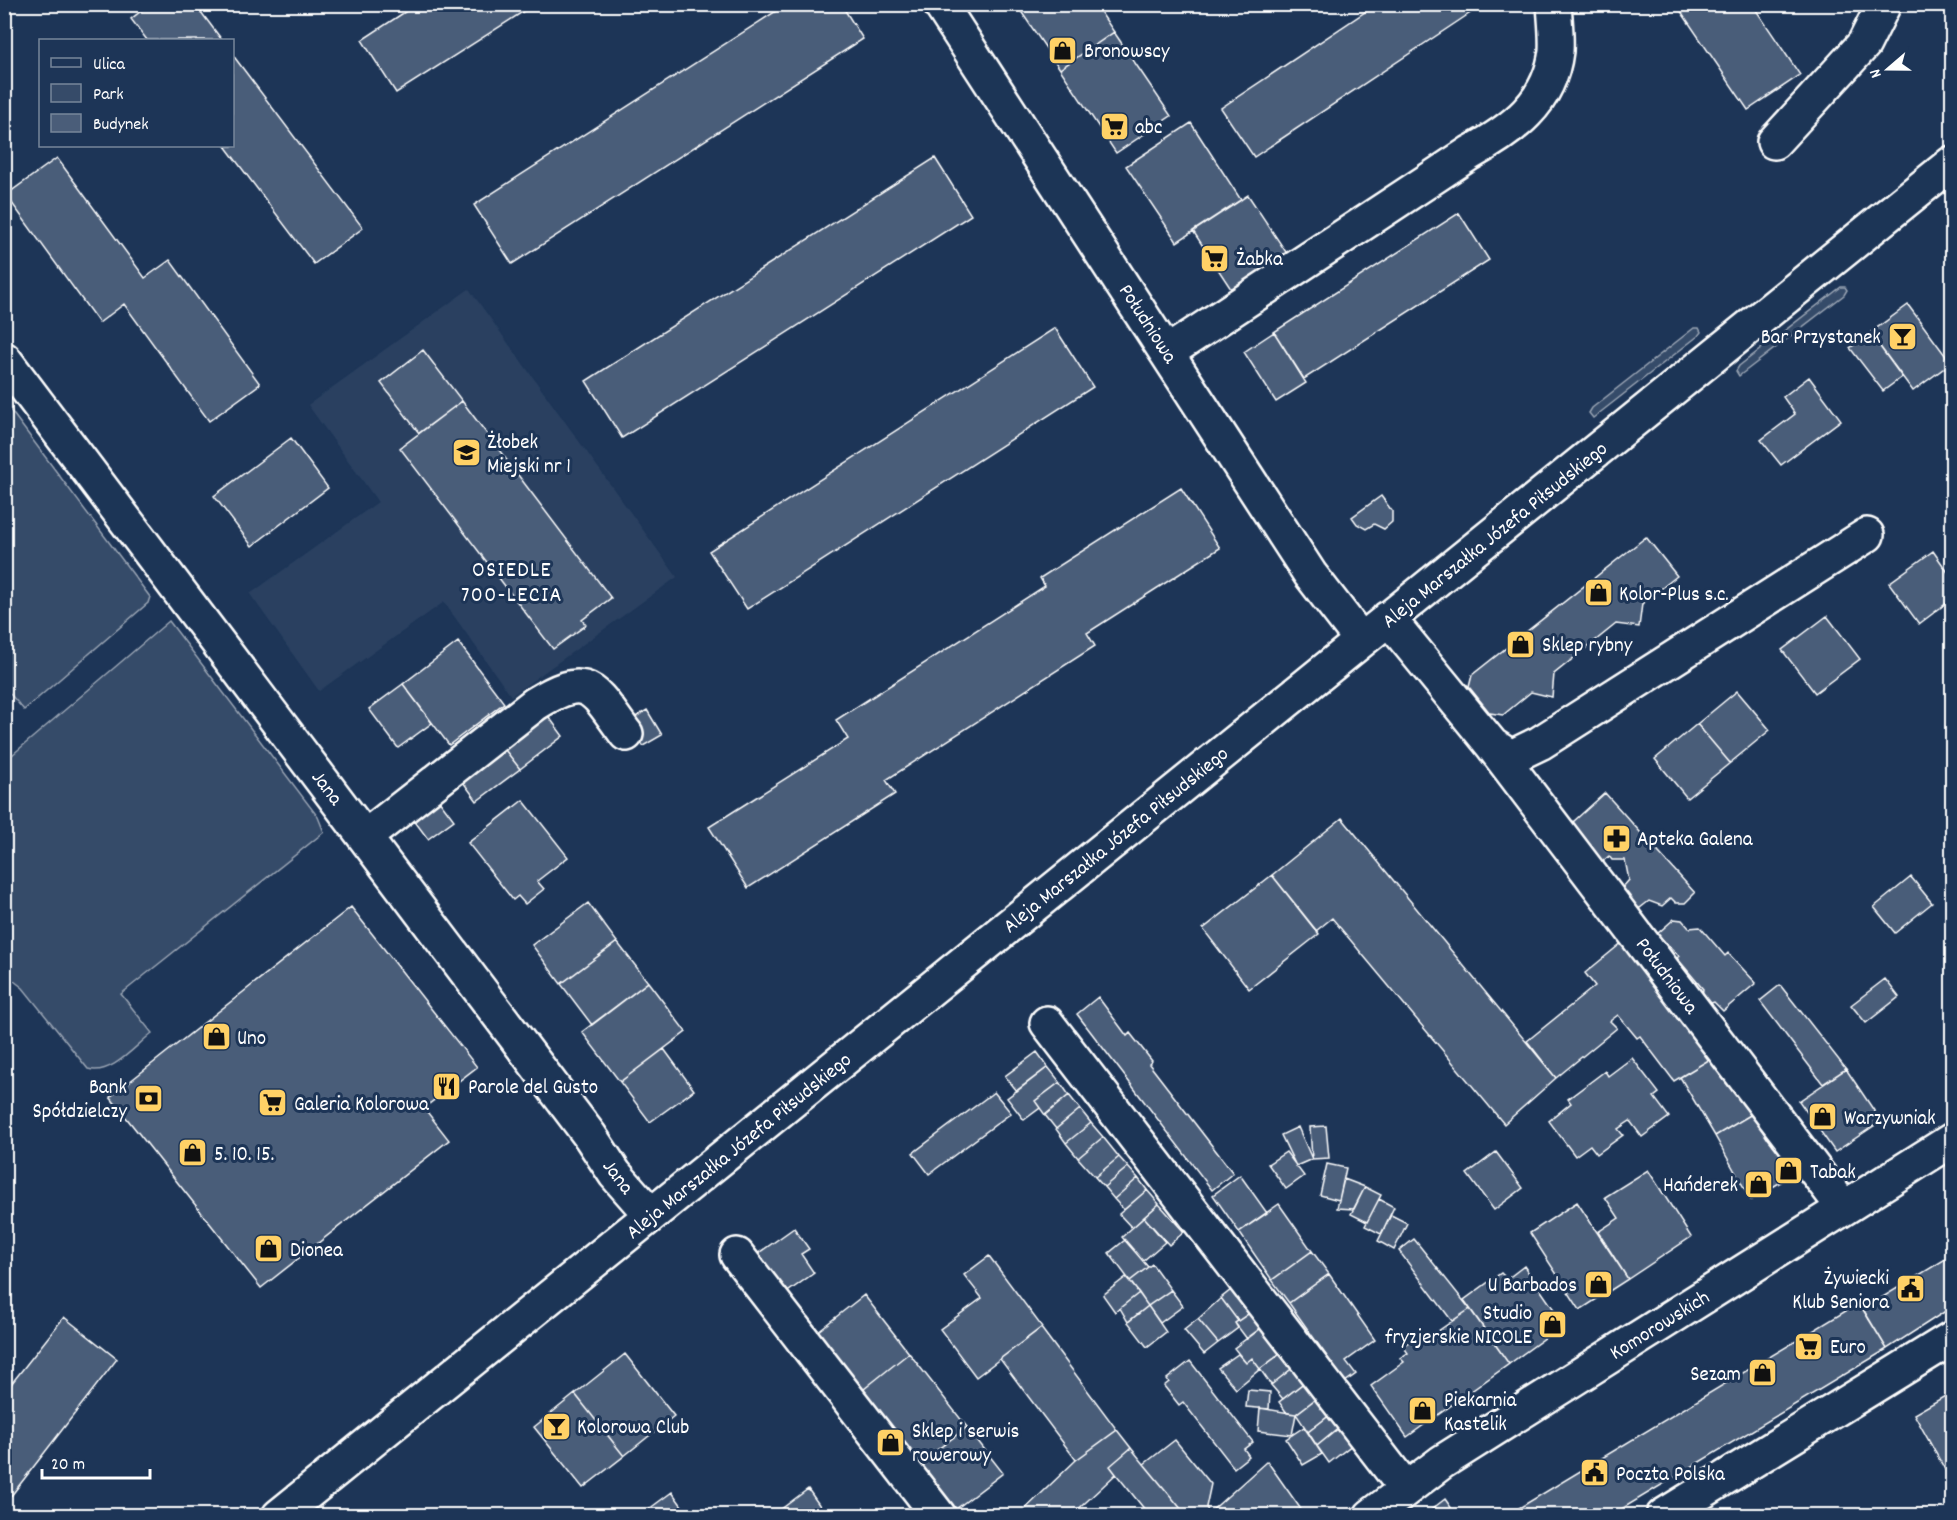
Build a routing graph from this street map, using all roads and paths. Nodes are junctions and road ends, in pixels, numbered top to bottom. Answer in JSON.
{"nodes":[{"id":1,"x":940,"y":4,"type":"edge"},
{"id":2,"x":1554,"y":4,"type":"edge"},
{"id":3,"x":1884,"y":4,"type":"edge"},
{"id":4,"x":1774,"y":142,"type":"dead end"},
{"id":5,"x":1953,"y":163,"type":"edge"},
{"id":6,"x":1168,"y":352,"type":"junction"},
{"id":7,"x":4,"y":359,"type":"edge"},
{"id":8,"x":1867,"y":535,"type":"dead end"},
{"id":9,"x":1388,"y":618,"type":"junction"},
{"id":10,"x":1361,"y":640,"type":"junction"},
{"id":11,"x":626,"y":734,"type":"dead end"},
{"id":12,"x":1492,"y":745,"type":"junction"},
{"id":13,"x":365,"y":837,"type":"junction"},
{"id":14,"x":1047,"y":1023,"type":"dead end"},
{"id":15,"x":1953,"y":1140,"type":"edge"},
{"id":16,"x":1843,"y":1207,"type":"junction"},
{"id":17,"x":651,"y":1215,"type":"junction"},
{"id":18,"x":737,"y":1255,"type":"dead end"},
{"id":19,"x":1953,"y":1338,"type":"edge"},
{"id":20,"x":1406,"y":1489,"type":"junction"},
{"id":21,"x":279,"y":1515,"type":"edge"},
{"id":22,"x":939,"y":1515,"type":"edge"},
{"id":23,"x":1371,"y":1515,"type":"edge"},
{"id":24,"x":1663,"y":1515,"type":"edge"}],
"edges":[{"from":1,"to":6,"type":"street","name":"Południowa"},
{"from":2,"to":6,"type":"street"},
{"from":3,"to":4,"type":"street"},
{"from":5,"to":9,"type":"street","name":"Aleja Marszałka Józefa Piłsudskiego"},
{"from":6,"to":10,"type":"street","name":"Południowa"},
{"from":7,"to":13,"type":"street","name":"Jana"},
{"from":8,"to":12,"type":"street"},
{"from":9,"to":10,"type":"street","name":"Aleja Marszałka Józefa Piłsudskiego"},
{"from":9,"to":12,"type":"street","name":"Południowa"},
{"from":10,"to":17,"type":"street","name":"Aleja Marszałka Józefa Piłsudskiego"},
{"from":11,"to":13,"type":"street"},
{"from":12,"to":16,"type":"street","name":"Południowa"},
{"from":13,"to":17,"type":"street","name":"Jana"},
{"from":14,"to":20,"type":"street"},
{"from":15,"to":16,"type":"street","name":"Komorowskich"},
{"from":16,"to":20,"type":"street","name":"Komorowskich"},
{"from":17,"to":21,"type":"street","name":"Aleja Marszałka Józefa Piłsudskiego"},
{"from":18,"to":22,"type":"street"},
{"from":19,"to":24,"type":"street"},
{"from":20,"to":23,"type":"street","name":"Komorowskich"}]}
